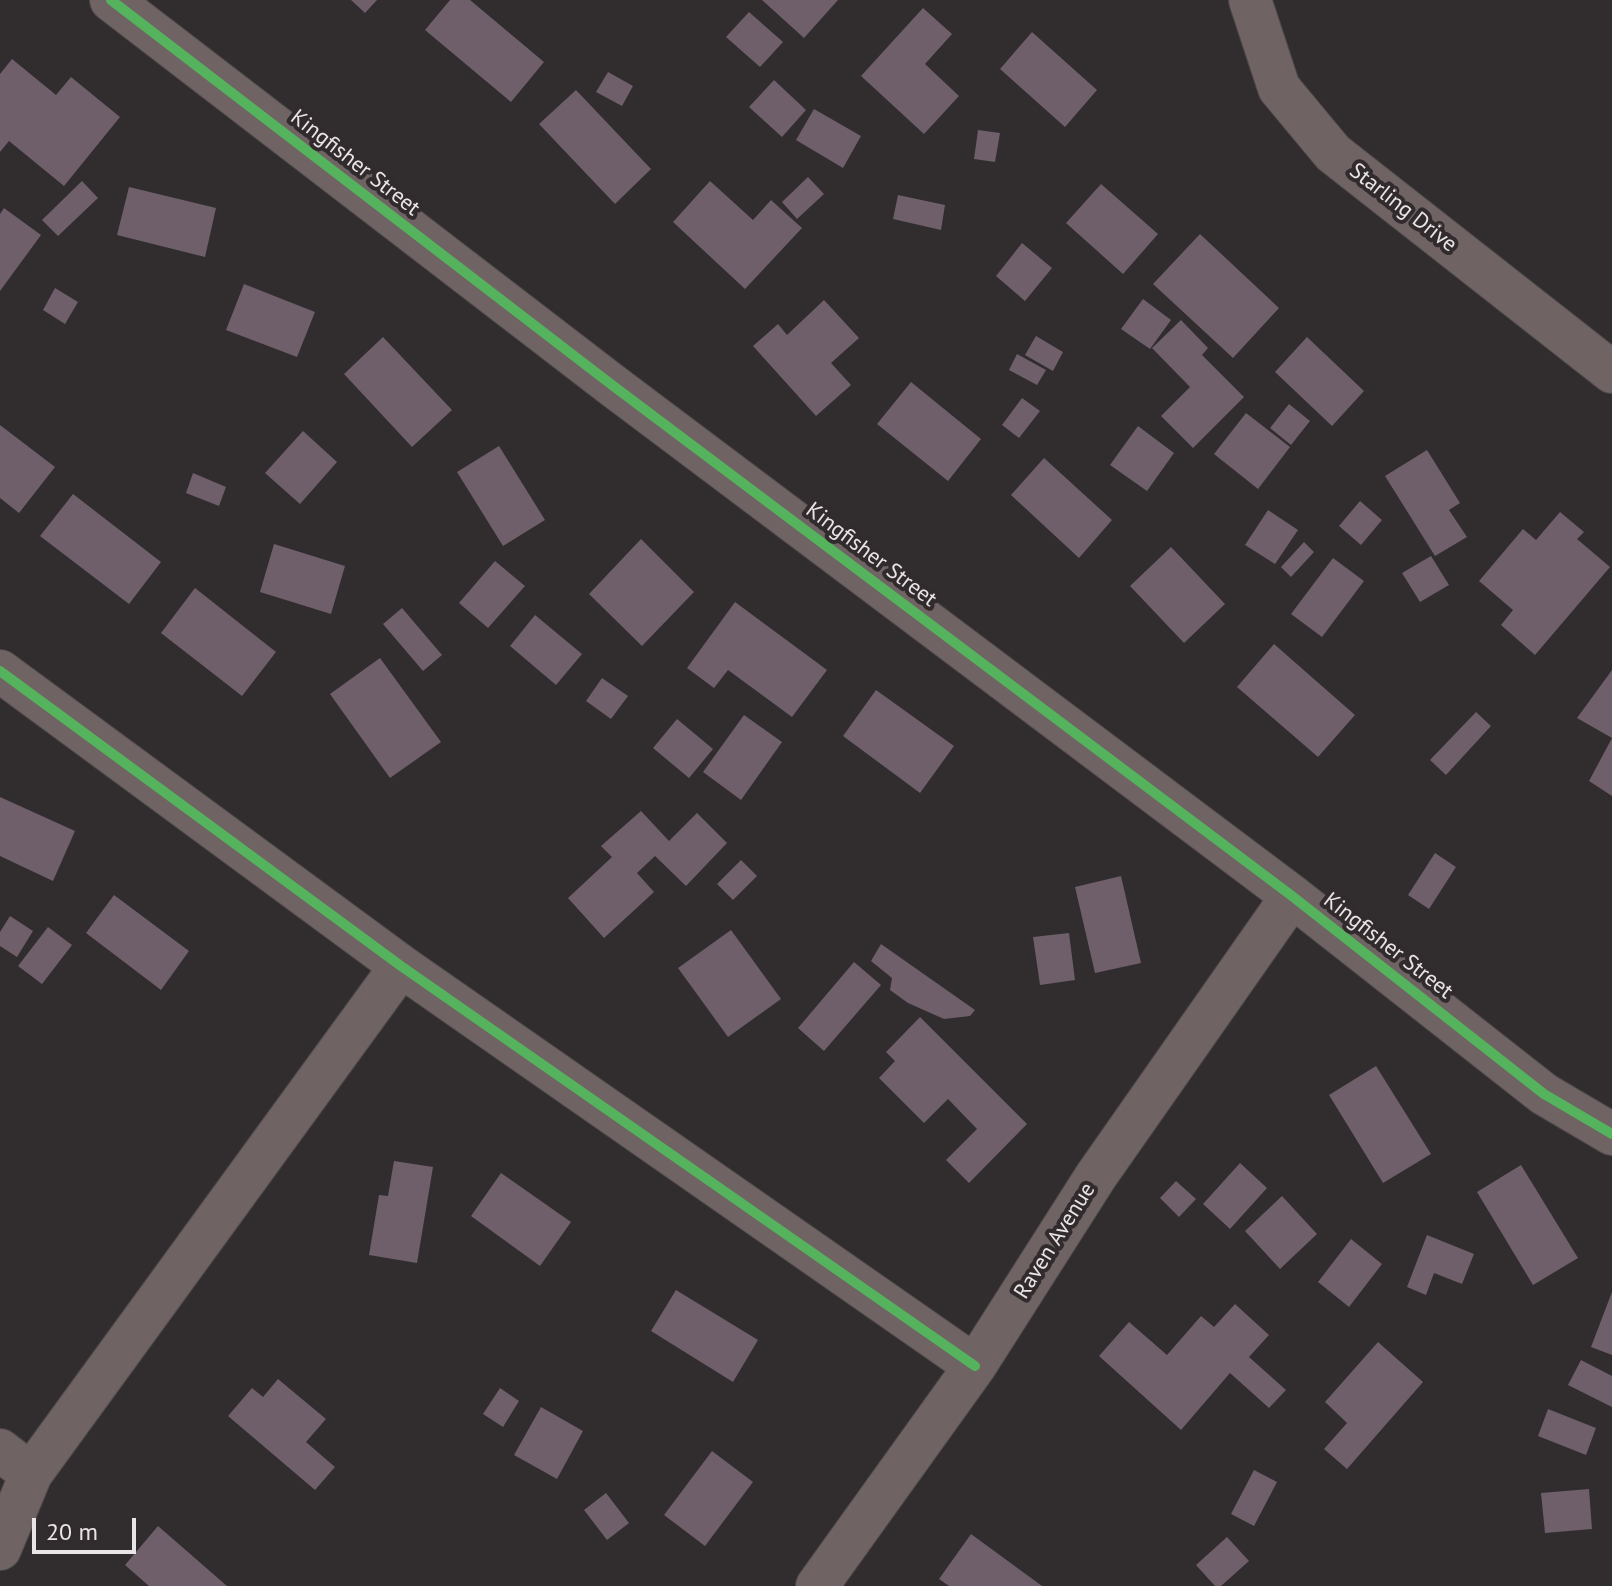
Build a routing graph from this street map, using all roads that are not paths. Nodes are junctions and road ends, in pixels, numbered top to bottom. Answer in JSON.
{"nodes":[{"id":1,"x":111,"y":0,"type":"edge"},
{"id":2,"x":1250,"y":0,"type":"edge"},
{"id":3,"x":1612,"y":372,"type":"edge"},
{"id":4,"x":0,"y":671,"type":"edge"},
{"id":5,"x":1292,"y":896,"type":"junction"},
{"id":6,"x":401,"y":966,"type":"junction"},
{"id":7,"x":1612,"y":1134,"type":"edge"},
{"id":8,"x":975,"y":1366,"type":"junction"},
{"id":9,"x":16,"y":1462,"type":"edge"},
{"id":10,"x":0,"y":1549,"type":"edge"},
{"id":11,"x":817,"y":1586,"type":"edge"}],
"edges":[{"from":1,"to":5,"type":"street","name":"Kingfisher Street"},
{"from":2,"to":3,"type":"street","name":"Starling Drive"},
{"from":4,"to":6,"type":"street"},
{"from":5,"to":7,"type":"street","name":"Kingfisher Street"},
{"from":5,"to":8,"type":"street","name":"Raven Avenue"},
{"from":6,"to":8,"type":"street"},
{"from":6,"to":9,"type":"street"},
{"from":8,"to":11,"type":"street","name":"Raven Avenue"},
{"from":9,"to":10,"type":"street"}]}
